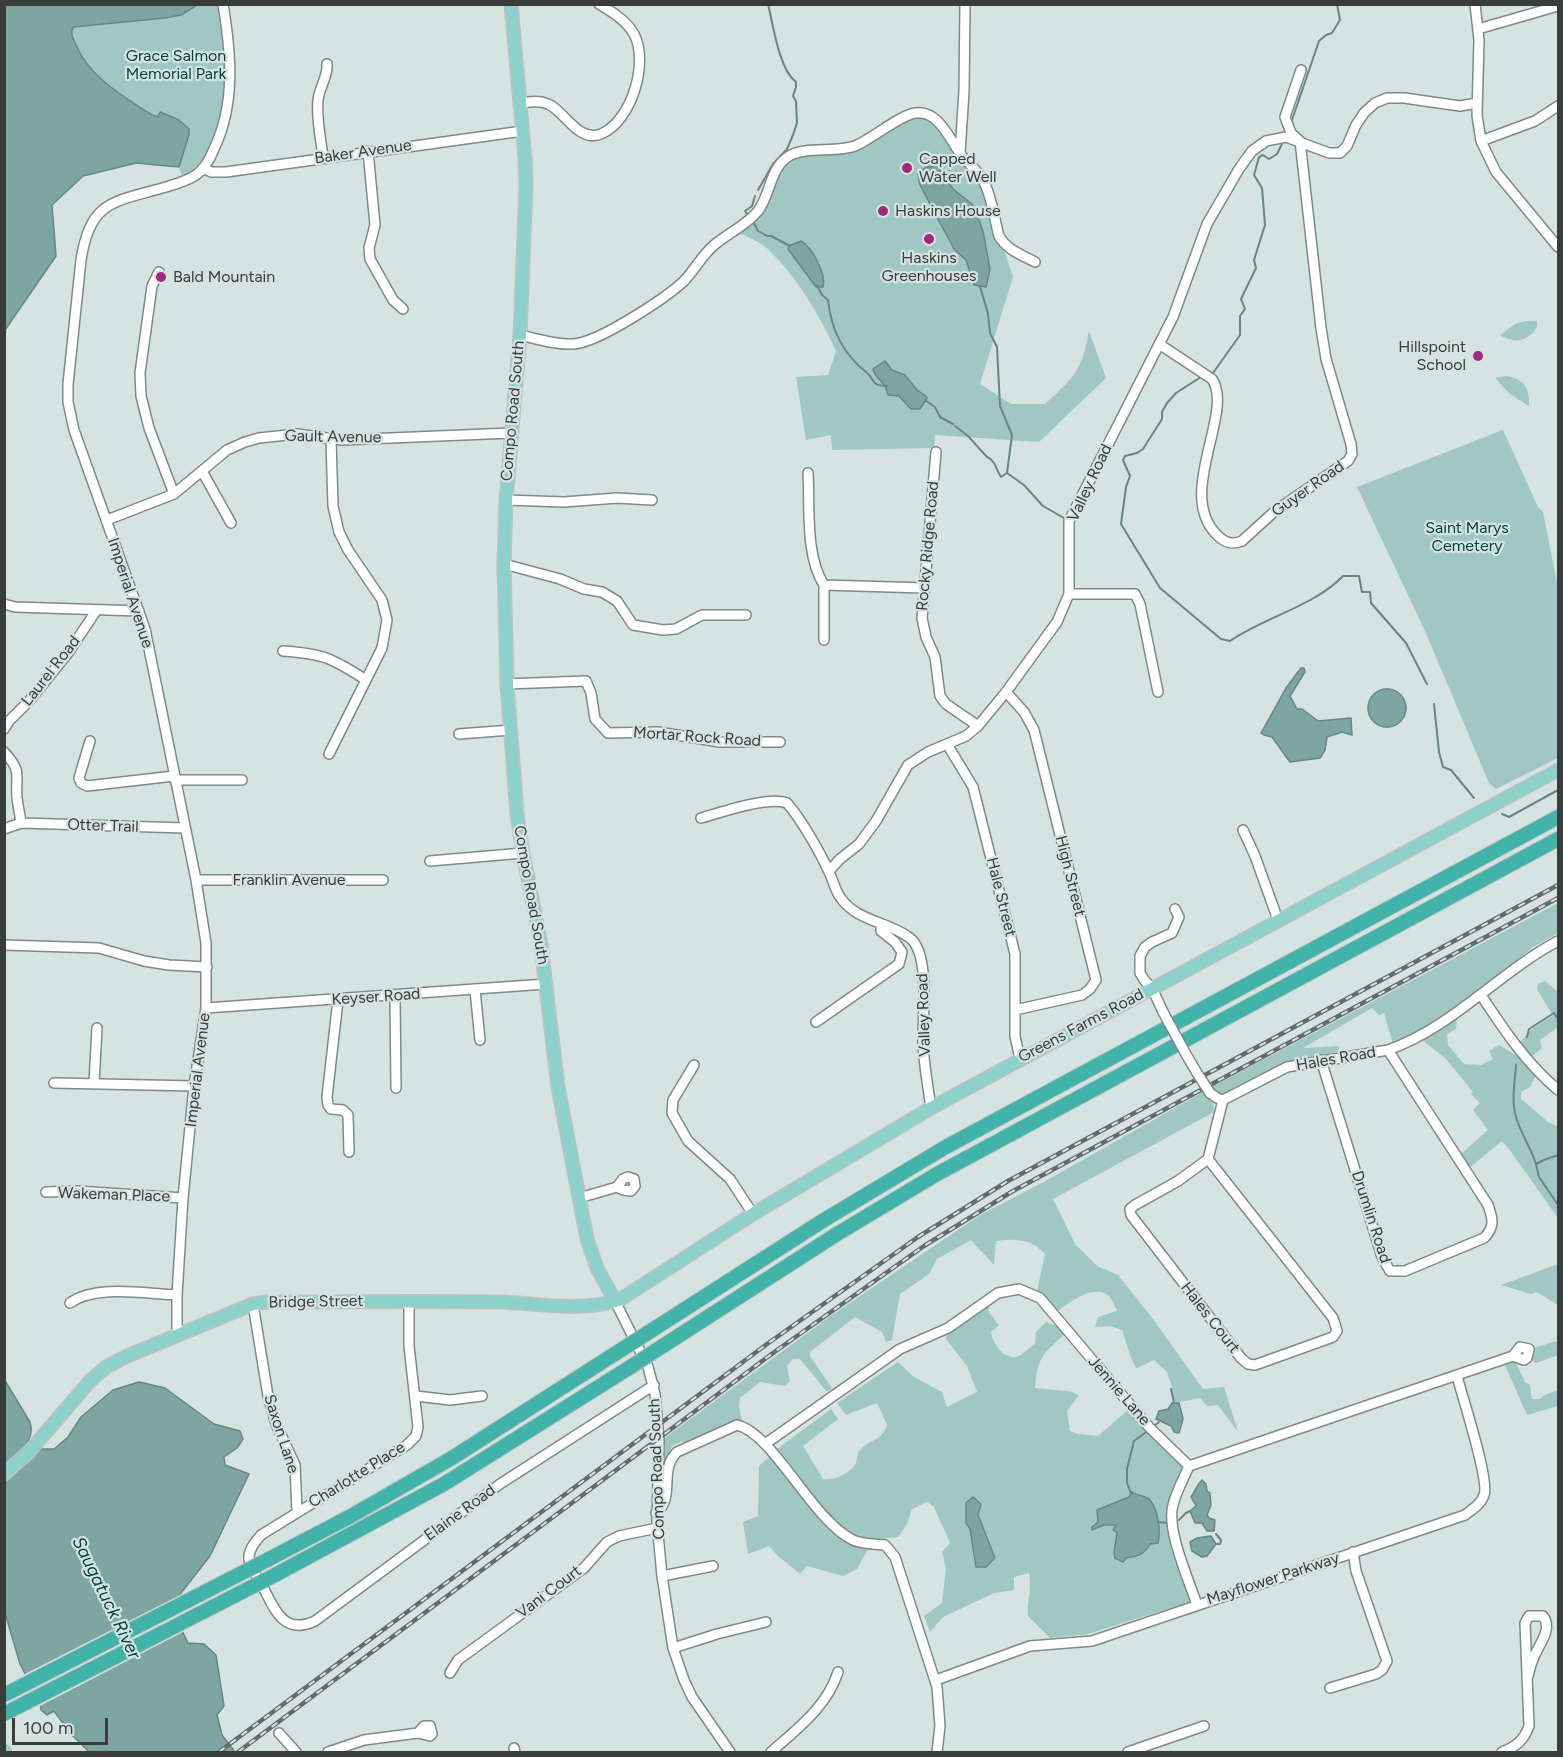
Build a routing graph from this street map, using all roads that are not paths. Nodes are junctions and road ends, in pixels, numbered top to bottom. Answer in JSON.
{"nodes":[{"id":1,"x":223,"y":4,"type":"edge"},
{"id":2,"x":511,"y":4,"type":"edge"},
{"id":3,"x":599,"y":4,"type":"edge"},
{"id":4,"x":965,"y":4,"type":"edge"},
{"id":5,"x":1475,"y":4,"type":"edge"},
{"id":6,"x":1558,"y":6,"type":"edge"},
{"id":7,"x":1478,"y":28,"type":"junction"},
{"id":8,"x":327,"y":64,"type":"dead end"},
{"id":9,"x":1301,"y":70,"type":"dead end"},
{"id":10,"x":521,"y":102,"type":"junction"},
{"id":11,"x":1477,"y":103,"type":"junction"},
{"id":12,"x":1558,"y":106,"type":"edge"},
{"id":13,"x":962,"y":127,"type":"junction"},
{"id":14,"x":523,"y":131,"type":"junction"},
{"id":15,"x":946,"y":131,"type":"junction"},
{"id":16,"x":1300,"y":141,"type":"junction"},
{"id":17,"x":1481,"y":141,"type":"junction"},
{"id":18,"x":368,"y":151,"type":"junction"},
{"id":19,"x":960,"y":153,"type":"junction"},
{"id":20,"x":323,"y":157,"type":"junction"},
{"id":21,"x":203,"y":168,"type":"junction"},
{"id":22,"x":1558,"y":247,"type":"edge"},
{"id":23,"x":1035,"y":262,"type":"dead end"},
{"id":24,"x":159,"y":272,"type":"dead end"},
{"id":25,"x":403,"y":309,"type":"dead end"},
{"id":26,"x":520,"y":335,"type":"junction"},
{"id":27,"x":1160,"y":344,"type":"junction"},
{"id":28,"x":511,"y":433,"type":"junction"},
{"id":29,"x":331,"y":440,"type":"junction"},
{"id":30,"x":936,"y":452,"type":"dead end"},
{"id":31,"x":202,"y":471,"type":"junction"},
{"id":32,"x":808,"y":473,"type":"dead end"},
{"id":33,"x":174,"y":494,"type":"junction"},
{"id":34,"x":506,"y":500,"type":"junction"},
{"id":35,"x":652,"y":500,"type":"dead end"},
{"id":36,"x":106,"y":520,"type":"junction"},
{"id":37,"x":231,"y":524,"type":"dead end"},
{"id":38,"x":504,"y":564,"type":"junction"},
{"id":39,"x":824,"y":585,"type":"junction"},
{"id":40,"x":924,"y":588,"type":"junction"},
{"id":41,"x":1069,"y":594,"type":"junction"},
{"id":42,"x":4,"y":604,"type":"edge"},
{"id":43,"x":96,"y":610,"type":"junction"},
{"id":44,"x":139,"y":611,"type":"junction"},
{"id":45,"x":746,"y":615,"type":"dead end"},
{"id":46,"x":824,"y":640,"type":"dead end"},
{"id":47,"x":283,"y":651,"type":"dead end"},
{"id":48,"x":366,"y":680,"type":"junction"},
{"id":49,"x":507,"y":684,"type":"junction"},
{"id":50,"x":1006,"y":692,"type":"junction"},
{"id":51,"x":1158,"y":692,"type":"dead end"},
{"id":52,"x":978,"y":726,"type":"junction"},
{"id":53,"x":4,"y":729,"type":"edge"},
{"id":54,"x":511,"y":730,"type":"junction"},
{"id":55,"x":459,"y":734,"type":"dead end"},
{"id":56,"x":90,"y":741,"type":"dead end"},
{"id":57,"x":780,"y":742,"type":"dead end"},
{"id":58,"x":947,"y":744,"type":"junction"},
{"id":59,"x":4,"y":752,"type":"edge"},
{"id":60,"x":329,"y":754,"type":"dead end"},
{"id":61,"x":1558,"y":770,"type":"edge"},
{"id":62,"x":175,"y":778,"type":"junction"},
{"id":63,"x":242,"y":780,"type":"dead end"},
{"id":64,"x":1558,"y":817,"type":"edge"},
{"id":65,"x":701,"y":818,"type":"dead end"},
{"id":66,"x":21,"y":823,"type":"junction"},
{"id":67,"x":185,"y":828,"type":"junction"},
{"id":68,"x":4,"y":829,"type":"edge"},
{"id":69,"x":1243,"y":830,"type":"dead end"},
{"id":70,"x":1558,"y":839,"type":"edge"},
{"id":71,"x":523,"y":854,"type":"junction"},
{"id":72,"x":430,"y":861,"type":"dead end"},
{"id":73,"x":829,"y":871,"type":"junction"},
{"id":74,"x":196,"y":880,"type":"junction"},
{"id":75,"x":383,"y":880,"type":"dead end"},
{"id":76,"x":1175,"y":909,"type":"dead end"},
{"id":77,"x":1278,"y":920,"type":"junction"},
{"id":78,"x":881,"y":924,"type":"junction"},
{"id":79,"x":1558,"y":941,"type":"edge"},
{"id":80,"x":4,"y":945,"type":"edge"},
{"id":81,"x":207,"y":967,"type":"junction"},
{"id":82,"x":546,"y":984,"type":"junction"},
{"id":83,"x":1152,"y":988,"type":"junction"},
{"id":84,"x":475,"y":990,"type":"junction"},
{"id":85,"x":395,"y":994,"type":"junction"},
{"id":86,"x":1481,"y":995,"type":"junction"},
{"id":87,"x":338,"y":1000,"type":"junction"},
{"id":88,"x":206,"y":1008,"type":"junction"},
{"id":89,"x":1015,"y":1010,"type":"junction"},
{"id":90,"x":816,"y":1022,"type":"dead end"},
{"id":91,"x":97,"y":1028,"type":"dead end"},
{"id":92,"x":480,"y":1040,"type":"dead end"},
{"id":93,"x":1388,"y":1050,"type":"junction"},
{"id":94,"x":1020,"y":1059,"type":"junction"},
{"id":95,"x":1321,"y":1060,"type":"junction"},
{"id":96,"x":694,"y":1065,"type":"dead end"},
{"id":97,"x":54,"y":1083,"type":"dead end"},
{"id":98,"x":94,"y":1083,"type":"junction"},
{"id":99,"x":194,"y":1086,"type":"junction"},
{"id":100,"x":396,"y":1088,"type":"dead end"},
{"id":101,"x":1558,"y":1090,"type":"edge"},
{"id":102,"x":1223,"y":1100,"type":"junction"},
{"id":103,"x":931,"y":1108,"type":"junction"},
{"id":104,"x":349,"y":1152,"type":"dead end"},
{"id":105,"x":1208,"y":1158,"type":"junction"},
{"id":106,"x":617,"y":1187,"type":"dead end"},
{"id":107,"x":46,"y":1192,"type":"dead end"},
{"id":108,"x":183,"y":1198,"type":"junction"},
{"id":109,"x":579,"y":1198,"type":"junction"},
{"id":110,"x":753,"y":1214,"type":"junction"},
{"id":111,"x":177,"y":1295,"type":"junction"},
{"id":112,"x":615,"y":1301,"type":"junction"},
{"id":113,"x":409,"y":1302,"type":"junction"},
{"id":114,"x":70,"y":1304,"type":"dead end"},
{"id":115,"x":254,"y":1304,"type":"junction"},
{"id":116,"x":177,"y":1336,"type":"junction"},
{"id":117,"x":1514,"y":1356,"type":"dead end"},
{"id":118,"x":1457,"y":1376,"type":"junction"},
{"id":119,"x":654,"y":1385,"type":"junction"},
{"id":120,"x":416,"y":1396,"type":"junction"},
{"id":121,"x":482,"y":1396,"type":"dead end"},
{"id":122,"x":765,"y":1444,"type":"junction"},
{"id":123,"x":1190,"y":1466,"type":"junction"},
{"id":124,"x":4,"y":1474,"type":"edge"},
{"id":125,"x":297,"y":1512,"type":"junction"},
{"id":126,"x":656,"y":1513,"type":"junction"},
{"id":127,"x":657,"y":1528,"type":"junction"},
{"id":128,"x":1353,"y":1552,"type":"junction"},
{"id":129,"x":1340,"y":1557,"type":"junction"},
{"id":130,"x":713,"y":1566,"type":"dead end"},
{"id":131,"x":1356,"y":1571,"type":"junction"},
{"id":132,"x":662,"y":1576,"type":"junction"},
{"id":133,"x":1197,"y":1605,"type":"junction"},
{"id":134,"x":766,"y":1622,"type":"dead end"},
{"id":135,"x":673,"y":1648,"type":"junction"},
{"id":136,"x":838,"y":1672,"type":"dead end"},
{"id":137,"x":450,"y":1673,"type":"dead end"},
{"id":138,"x":1528,"y":1676,"type":"junction"},
{"id":139,"x":936,"y":1680,"type":"junction"},
{"id":140,"x":1330,"y":1688,"type":"dead end"},
{"id":141,"x":4,"y":1695,"type":"edge"},
{"id":142,"x":4,"y":1714,"type":"edge"},
{"id":143,"x":1204,"y":1726,"type":"dead end"},
{"id":144,"x":279,"y":1733,"type":"dead end"},
{"id":145,"x":418,"y":1733,"type":"dead end"},
{"id":146,"x":296,"y":1752,"type":"edge"},
{"id":147,"x":328,"y":1752,"type":"edge"},
{"id":148,"x":730,"y":1752,"type":"edge"},
{"id":149,"x":771,"y":1752,"type":"edge"},
{"id":150,"x":937,"y":1752,"type":"edge"},
{"id":151,"x":1128,"y":1752,"type":"edge"},
{"id":152,"x":1502,"y":1752,"type":"edge"}],
"edges":[{"from":1,"to":21,"type":"street"},
{"from":2,"to":10,"type":"main road","name":"Compo Road South"},
{"from":3,"to":10,"type":"street"},
{"from":4,"to":13,"type":"street"},
{"from":5,"to":7,"type":"street"},
{"from":6,"to":7,"type":"street"},
{"from":7,"to":11,"type":"street"},
{"from":8,"to":20,"type":"street"},
{"from":9,"to":16,"type":"street"},
{"from":10,"to":14,"type":"main road","name":"Compo Road South"},
{"from":11,"to":16,"type":"street","name":"Valley Road"},
{"from":11,"to":17,"type":"street"},
{"from":12,"to":17,"type":"street"},
{"from":13,"to":15,"type":"street"},
{"from":13,"to":19,"type":"street"},
{"from":14,"to":18,"type":"street","name":"Baker Avenue"},
{"from":14,"to":26,"type":"main road","name":"Compo Road South"},
{"from":15,"to":19,"type":"street"},
{"from":15,"to":26,"type":"street"},
{"from":16,"to":27,"type":"street","name":"Valley Road"},
{"from":16,"to":27,"type":"street","name":"Guyer Road"},
{"from":17,"to":22,"type":"street"},
{"from":18,"to":20,"type":"street","name":"Baker Avenue"},
{"from":18,"to":25,"type":"street"},
{"from":19,"to":23,"type":"street"},
{"from":20,"to":21,"type":"street","name":"Baker Avenue"},
{"from":21,"to":36,"type":"street","name":"Imperial Avenue"},
{"from":24,"to":33,"type":"street"},
{"from":26,"to":28,"type":"main road","name":"Compo Road South"},
{"from":27,"to":41,"type":"street","name":"Valley Road"},
{"from":28,"to":29,"type":"street","name":"Gault Avenue"},
{"from":28,"to":34,"type":"main road","name":"Compo Road South"},
{"from":29,"to":31,"type":"street","name":"Gault Avenue"},
{"from":29,"to":48,"type":"street"},
{"from":30,"to":40,"type":"street","name":"Rocky Ridge Road"},
{"from":31,"to":33,"type":"street","name":"Gault Avenue"},
{"from":31,"to":37,"type":"street"},
{"from":32,"to":39,"type":"street"},
{"from":33,"to":36,"type":"street","name":"Gault Avenue"},
{"from":34,"to":35,"type":"street"},
{"from":34,"to":38,"type":"main road","name":"Compo Road South"},
{"from":36,"to":44,"type":"street","name":"Imperial Avenue"},
{"from":38,"to":45,"type":"street"},
{"from":38,"to":49,"type":"main road","name":"Compo Road South"},
{"from":39,"to":40,"type":"street"},
{"from":39,"to":46,"type":"street"},
{"from":40,"to":52,"type":"street","name":"Rocky Ridge Road"},
{"from":41,"to":50,"type":"street","name":"Valley Road"},
{"from":41,"to":51,"type":"street"},
{"from":42,"to":43,"type":"street"},
{"from":43,"to":44,"type":"street"},
{"from":43,"to":53,"type":"street","name":"Laurel Road"},
{"from":44,"to":62,"type":"street","name":"Imperial Avenue"},
{"from":47,"to":48,"type":"street"},
{"from":48,"to":60,"type":"street"},
{"from":49,"to":54,"type":"main road","name":"Compo Road South"},
{"from":49,"to":57,"type":"street","name":"Mortar Rock Road"},
{"from":50,"to":52,"type":"street","name":"Valley Road"},
{"from":50,"to":89,"type":"street","name":"High Street"},
{"from":52,"to":58,"type":"street","name":"Valley Road"},
{"from":54,"to":55,"type":"street"},
{"from":54,"to":71,"type":"main road","name":"Compo Road South"},
{"from":56,"to":62,"type":"street"},
{"from":58,"to":73,"type":"street","name":"Valley Road"},
{"from":58,"to":89,"type":"street","name":"Hale Street"},
{"from":59,"to":66,"type":"street"},
{"from":61,"to":77,"type":"main road","name":"Greens Farms Road"},
{"from":62,"to":63,"type":"street"},
{"from":62,"to":67,"type":"street","name":"Imperial Avenue"},
{"from":64,"to":141,"type":"highway","bridge":true},
{"from":65,"to":73,"type":"street"},
{"from":66,"to":67,"type":"street","name":"Otter Trail"},
{"from":66,"to":68,"type":"street","name":"Otter Trail"},
{"from":67,"to":74,"type":"street","name":"Imperial Avenue"},
{"from":69,"to":77,"type":"street"},
{"from":70,"to":142,"type":"highway","bridge":true},
{"from":71,"to":72,"type":"street"},
{"from":71,"to":82,"type":"main road","name":"Compo Road South"},
{"from":73,"to":78,"type":"street","name":"Valley Road"},
{"from":74,"to":75,"type":"street","name":"Franklin Avenue"},
{"from":74,"to":81,"type":"street","name":"Imperial Avenue"},
{"from":76,"to":83,"type":"street"},
{"from":77,"to":83,"type":"main road","name":"Greens Farms Road"},
{"from":78,"to":90,"type":"street"},
{"from":78,"to":103,"type":"street","name":"Valley Road"},
{"from":79,"to":86,"type":"street","name":"Hales Road"},
{"from":80,"to":81,"type":"street"},
{"from":81,"to":88,"type":"street","name":"Imperial Avenue"},
{"from":82,"to":84,"type":"street","name":"Keyser Road"},
{"from":82,"to":109,"type":"main road","name":"Compo Road South"},
{"from":83,"to":94,"type":"main road","name":"Greens Farms Road"},
{"from":83,"to":102,"type":"street","bridge":true},
{"from":84,"to":85,"type":"street","name":"Keyser Road"},
{"from":84,"to":92,"type":"street"},
{"from":85,"to":87,"type":"street","name":"Keyser Road"},
{"from":85,"to":100,"type":"street"},
{"from":86,"to":93,"type":"street","name":"Hales Road"},
{"from":86,"to":101,"type":"street"},
{"from":87,"to":88,"type":"street","name":"Keyser Road"},
{"from":87,"to":104,"type":"street"},
{"from":88,"to":99,"type":"street","name":"Imperial Avenue"},
{"from":89,"to":94,"type":"street","name":"Hale Street"},
{"from":91,"to":98,"type":"street"},
{"from":93,"to":95,"type":"street","name":"Hales Road"},
{"from":93,"to":95,"type":"street","name":"Drumlin Road"},
{"from":94,"to":103,"type":"main road","name":"Greens Farms Road"},
{"from":95,"to":102,"type":"street","name":"Hales Road"},
{"from":96,"to":110,"type":"street"},
{"from":97,"to":98,"type":"street"},
{"from":98,"to":99,"type":"street"},
{"from":99,"to":108,"type":"street","name":"Imperial Avenue"},
{"from":102,"to":105,"type":"street"},
{"from":103,"to":110,"type":"main road","name":"Greens Farms Road"},
{"from":105,"to":105,"type":"street","name":"Hales Court"},
{"from":106,"to":109,"type":"street"},
{"from":107,"to":108,"type":"street","name":"Wakeman Place"},
{"from":108,"to":111,"type":"street","name":"Imperial Avenue"},
{"from":109,"to":112,"type":"main road","name":"Compo Road South"},
{"from":110,"to":112,"type":"main road","name":"Greens Farms Road"},
{"from":111,"to":114,"type":"street"},
{"from":111,"to":116,"type":"street","name":"Imperial Avenue"},
{"from":112,"to":113,"type":"main road","name":"Bridge Street"},
{"from":112,"to":119,"type":"street","name":"Compo Road South"},
{"from":113,"to":115,"type":"main road","name":"Bridge Street"},
{"from":113,"to":120,"type":"street"},
{"from":115,"to":116,"type":"main road","name":"Bridge Street"},
{"from":115,"to":125,"type":"street","name":"Saxon Lane"},
{"from":116,"to":124,"type":"main road","name":"Bridge Street"},
{"from":117,"to":118,"type":"street"},
{"from":118,"to":123,"type":"street"},
{"from":118,"to":128,"type":"street","name":"Mayflower Parkway"},
{"from":119,"to":125,"type":"street","name":"Elaine Road"},
{"from":119,"to":126,"type":"street","name":"Compo Road South"},
{"from":120,"to":121,"type":"street"},
{"from":120,"to":125,"type":"street","name":"Charlotte Place"},
{"from":122,"to":123,"type":"street","name":"Jennie Lane"},
{"from":122,"to":126,"type":"street"},
{"from":122,"to":139,"type":"street"},
{"from":123,"to":133,"type":"street"},
{"from":126,"to":127,"type":"street","name":"Compo Road South"},
{"from":127,"to":132,"type":"street","name":"Compo Road South"},
{"from":127,"to":137,"type":"street","name":"Vani Court"},
{"from":128,"to":129,"type":"street","name":"Mayflower Parkway"},
{"from":128,"to":131,"type":"street"},
{"from":129,"to":131,"type":"street"},
{"from":129,"to":133,"type":"street","name":"Mayflower Parkway"},
{"from":130,"to":132,"type":"street"},
{"from":131,"to":140,"type":"street"},
{"from":132,"to":135,"type":"street","name":"Compo Road South"},
{"from":133,"to":139,"type":"street","name":"Mayflower Parkway"},
{"from":134,"to":135,"type":"street"},
{"from":135,"to":148,"type":"street","name":"Compo Road South"},
{"from":136,"to":149,"type":"street"},
{"from":138,"to":138,"type":"street"},
{"from":138,"to":152,"type":"street"},
{"from":139,"to":150,"type":"street"},
{"from":143,"to":151,"type":"street"},
{"from":144,"to":146,"type":"street"},
{"from":145,"to":147,"type":"street"}]}
